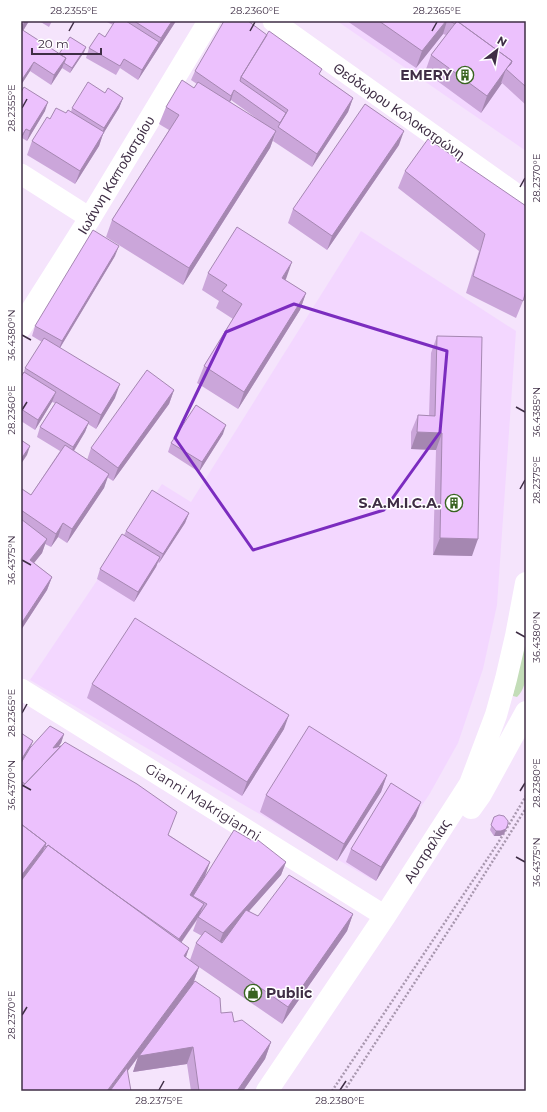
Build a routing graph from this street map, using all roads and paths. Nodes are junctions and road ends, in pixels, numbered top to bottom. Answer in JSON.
{"nodes":[{"id":1,"x":209,"y":21,"type":"edge"},
{"id":2,"x":273,"y":21,"type":"edge"},
{"id":3,"x":21,"y":174,"type":"edge"},
{"id":4,"x":526,"y":201,"type":"edge"},
{"id":5,"x":90,"y":218,"type":"junction"},
{"id":6,"x":21,"y":327,"type":"edge"},
{"id":7,"x":526,"y":583,"type":"edge"},
{"id":8,"x":21,"y":689,"type":"edge"},
{"id":9,"x":526,"y":712,"type":"edge"},
{"id":10,"x":526,"y":796,"type":"edge"},
{"id":11,"x":526,"y":808,"type":"edge"},
{"id":12,"x":385,"y":916,"type":"junction"},
{"id":13,"x":267,"y":1091,"type":"edge"},
{"id":14,"x":279,"y":1091,"type":"edge"},
{"id":15,"x":332,"y":1091,"type":"edge"},
{"id":16,"x":344,"y":1091,"type":"edge"}],
"edges":[{"from":1,"to":5,"type":"main road","name":"Ιωάννη Καποδιστρίου"},
{"from":2,"to":4,"type":"street","name":"Θεόδωρου Κολοκοτρώνη"},
{"from":3,"to":5,"type":"street"},
{"from":5,"to":6,"type":"main road","name":"Ιωάννη Καποδιστρίου"},
{"from":7,"to":12,"type":"main road","name":"Αυστραλίας"},
{"from":8,"to":12,"type":"street","name":"Gianni Makrigianni"},
{"from":9,"to":14,"type":"main road","name":"Αυστραλίας"},
{"from":10,"to":15,"type":"path"},
{"from":11,"to":16,"type":"path"},
{"from":12,"to":13,"type":"main road","name":"Αυστραλίας"}]}
